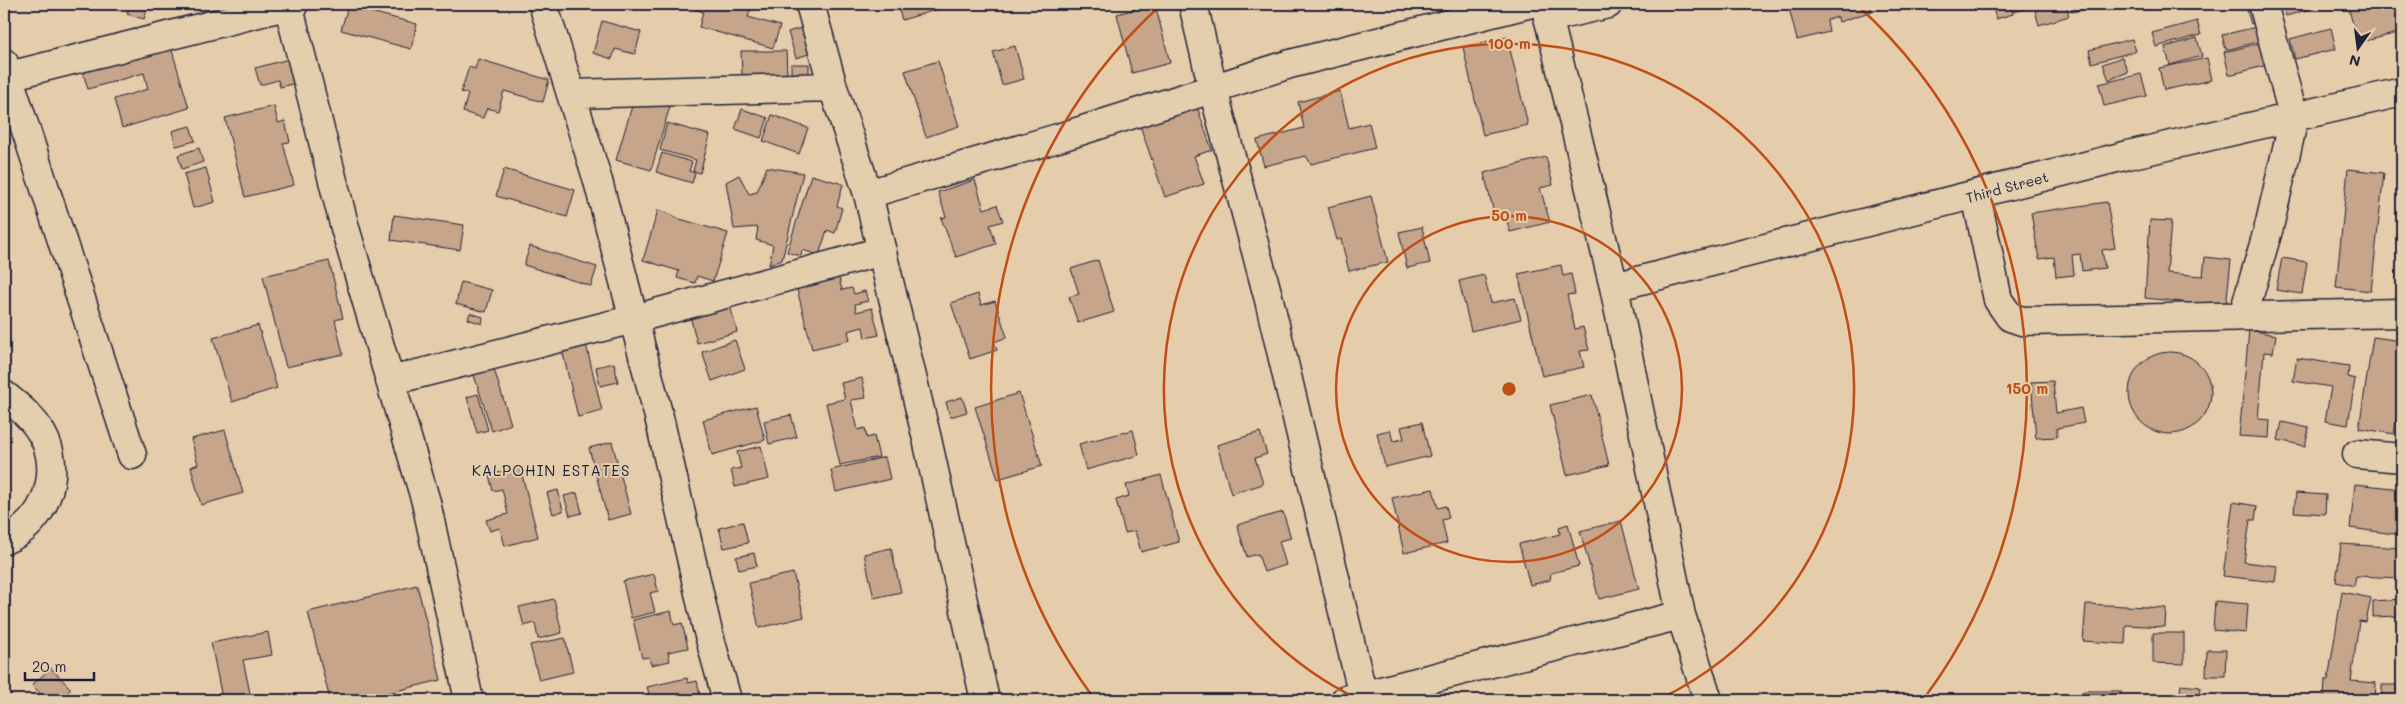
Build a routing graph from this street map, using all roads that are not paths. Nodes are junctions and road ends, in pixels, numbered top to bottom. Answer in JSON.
{"nodes":[{"id":1,"x":290,"y":4,"type":"edge"},
{"id":2,"x":543,"y":4,"type":"edge"},
{"id":3,"x":810,"y":4,"type":"edge"},
{"id":4,"x":1194,"y":4,"type":"edge"},
{"id":5,"x":1608,"y":4,"type":"edge"},
{"id":6,"x":2263,"y":4,"type":"edge"},
{"id":7,"x":1540,"y":9,"type":"edge"},
{"id":8,"x":6,"y":70,"type":"edge"},
{"id":9,"x":832,"y":87,"type":"junction"},
{"id":10,"x":1213,"y":89,"type":"junction"},
{"id":11,"x":2402,"y":92,"type":"edge"},
{"id":12,"x":571,"y":94,"type":"junction"},
{"id":13,"x":2294,"y":118,"type":"junction"},
{"id":14,"x":868,"y":194,"type":"junction"},
{"id":15,"x":1976,"y":195,"type":"junction"},
{"id":16,"x":882,"y":251,"type":"junction"},
{"id":17,"x":1614,"y":286,"type":"junction"},
{"id":18,"x":2402,"y":314,"type":"edge"},
{"id":19,"x":2243,"y":316,"type":"junction"},
{"id":20,"x":634,"y":320,"type":"junction"},
{"id":21,"x":390,"y":381,"type":"junction"},
{"id":22,"x":4,"y":396,"type":"edge"},
{"id":23,"x":2357,"y":454,"type":"dead end"},
{"id":24,"x":132,"y":455,"type":"dead end"},
{"id":25,"x":2402,"y":458,"type":"edge"},
{"id":26,"x":4,"y":540,"type":"edge"},
{"id":27,"x":1681,"y":615,"type":"junction"},
{"id":28,"x":1354,"y":698,"type":"edge"},
{"id":29,"x":469,"y":700,"type":"edge"},
{"id":30,"x":727,"y":700,"type":"edge"},
{"id":31,"x":985,"y":700,"type":"edge"},
{"id":32,"x":1708,"y":700,"type":"edge"}],
"edges":[{"from":1,"to":8,"type":"street"},
{"from":1,"to":21,"type":"street"},
{"from":2,"to":12,"type":"street"},
{"from":3,"to":9,"type":"street"},
{"from":4,"to":10,"type":"street"},
{"from":5,"to":7,"type":"street"},
{"from":6,"to":13,"type":"street"},
{"from":7,"to":10,"type":"street"},
{"from":7,"to":17,"type":"street"},
{"from":8,"to":24,"type":"street"},
{"from":9,"to":12,"type":"street"},
{"from":9,"to":14,"type":"street"},
{"from":10,"to":14,"type":"street"},
{"from":10,"to":28,"type":"street"},
{"from":11,"to":13,"type":"street","name":"Third Street"},
{"from":12,"to":20,"type":"street"},
{"from":13,"to":15,"type":"street","name":"Third Street"},
{"from":13,"to":19,"type":"street"},
{"from":14,"to":16,"type":"street"},
{"from":15,"to":17,"type":"street","name":"Third Street"},
{"from":15,"to":19,"type":"street"},
{"from":16,"to":20,"type":"street"},
{"from":16,"to":31,"type":"street"},
{"from":17,"to":27,"type":"street"},
{"from":18,"to":19,"type":"street"},
{"from":20,"to":21,"type":"street"},
{"from":20,"to":30,"type":"street"},
{"from":21,"to":29,"type":"street"},
{"from":22,"to":26,"type":"street"},
{"from":23,"to":25,"type":"street"},
{"from":27,"to":28,"type":"street"},
{"from":27,"to":32,"type":"street"}]}
